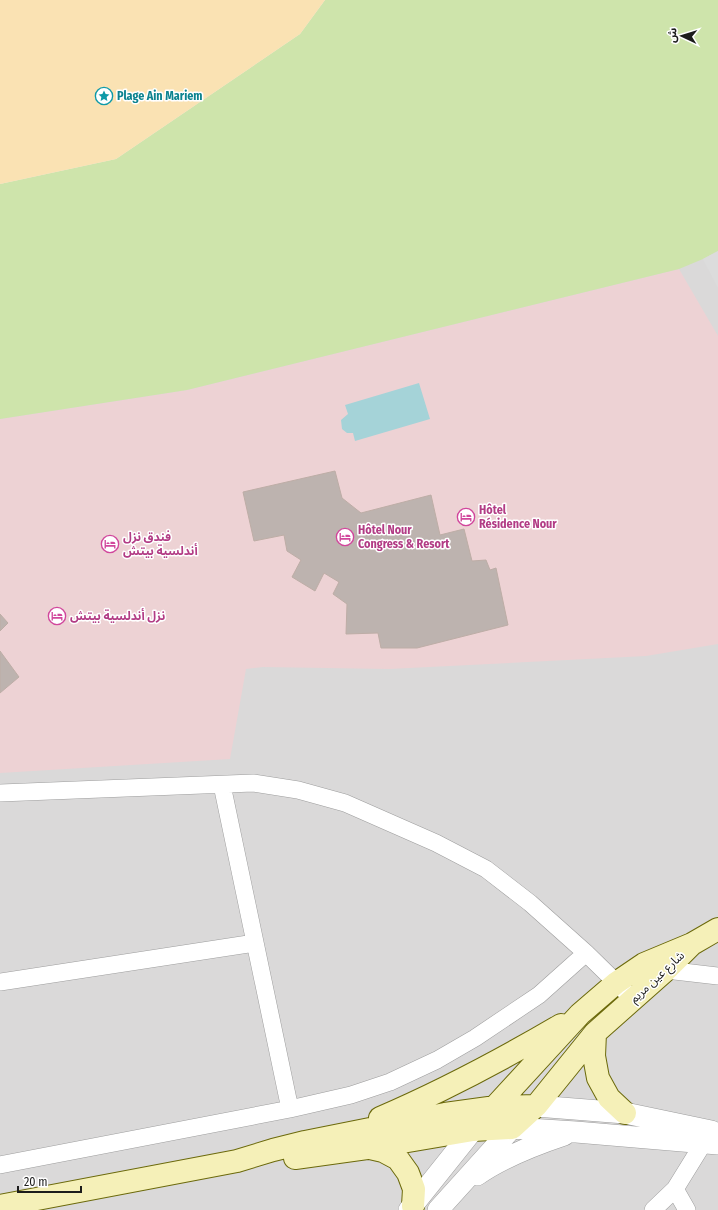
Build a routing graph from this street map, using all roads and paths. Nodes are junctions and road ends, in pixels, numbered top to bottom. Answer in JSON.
{"nodes":[{"id":1,"x":222,"y":785,"type":"junction"},
{"id":2,"x":0,"y":793,"type":"edge"},
{"id":3,"x":718,"y":929,"type":"edge"},
{"id":4,"x":255,"y":943,"type":"junction"},
{"id":5,"x":692,"y":944,"type":"junction"},
{"id":6,"x":586,"y":953,"type":"junction"},
{"id":7,"x":644,"y":964,"type":"junction"},
{"id":8,"x":666,"y":970,"type":"junction"},
{"id":9,"x":718,"y":976,"type":"edge"},
{"id":10,"x":0,"y":982,"type":"edge"},
{"id":11,"x":616,"y":983,"type":"junction"},
{"id":12,"x":633,"y":999,"type":"junction"},
{"id":13,"x":580,"y":1014,"type":"junction"},
{"id":14,"x":595,"y":1033,"type":"junction"},
{"id":15,"x":536,"y":1106,"type":"junction"},
{"id":16,"x":496,"y":1107,"type":"junction"},
{"id":17,"x":290,"y":1109,"type":"junction"},
{"id":18,"x":625,"y":1113,"type":"junction"},
{"id":19,"x":512,"y":1128,"type":"junction"},
{"id":20,"x":473,"y":1130,"type":"junction"},
{"id":21,"x":576,"y":1132,"type":"junction"},
{"id":22,"x":338,"y":1136,"type":"junction"},
{"id":23,"x":713,"y":1138,"type":"edge"},
{"id":24,"x":367,"y":1148,"type":"junction"},
{"id":25,"x":236,"y":1161,"type":"junction"},
{"id":26,"x":0,"y":1165,"type":"edge"},
{"id":27,"x":676,"y":1189,"type":"junction"},
{"id":28,"x":455,"y":1190,"type":"junction"},
{"id":29,"x":0,"y":1206,"type":"edge"},
{"id":30,"x":411,"y":1208,"type":"edge"},
{"id":31,"x":438,"y":1210,"type":"edge"},
{"id":32,"x":653,"y":1210,"type":"edge"},
{"id":33,"x":687,"y":1210,"type":"edge"}],
"edges":[{"from":1,"to":2,"type":"street"},
{"from":1,"to":4,"type":"street"},
{"from":1,"to":6,"type":"street"},
{"from":3,"to":5,"type":"main road"},
{"from":4,"to":10,"type":"street"},
{"from":4,"to":17,"type":"street"},
{"from":5,"to":7,"type":"main road","name":"شارع عين مريم"},
{"from":5,"to":8,"type":"main road","name":"شارع عين مريم"},
{"from":6,"to":11,"type":"street"},
{"from":6,"to":17,"type":"street"},
{"from":7,"to":8,"type":"street"},
{"from":7,"to":11,"type":"main road","name":"شارع عين مريم"},
{"from":8,"to":9,"type":"street"},
{"from":8,"to":12,"type":"main road","name":"شارع عين مريم"},
{"from":11,"to":12,"type":"street"},
{"from":11,"to":13,"type":"main road","name":"شارع عين مريم"},
{"from":12,"to":14,"type":"main road","name":"شارع عين مريم"},
{"from":13,"to":16,"type":"main road","name":"شارع عين مريم"},
{"from":13,"to":22,"type":"main road"},
{"from":14,"to":15,"type":"main road","name":"شارع عين مريم"},
{"from":14,"to":18,"type":"main road"},
{"from":15,"to":16,"type":"main road"},
{"from":15,"to":18,"type":"street"},
{"from":15,"to":19,"type":"main road","name":"شارع عين مريم"},
{"from":16,"to":20,"type":"main road","name":"شارع عين مريم"},
{"from":16,"to":22,"type":"main road"},
{"from":17,"to":26,"type":"street"},
{"from":18,"to":23,"type":"street"},
{"from":19,"to":20,"type":"main road"},
{"from":19,"to":21,"type":"street"},
{"from":19,"to":28,"type":"street","name":"شارع عين مريم"},
{"from":20,"to":24,"type":"main road"},
{"from":20,"to":30,"type":"street","name":"شارع عين مريم"},
{"from":21,"to":23,"type":"street"},
{"from":21,"to":28,"type":"street"},
{"from":22,"to":25,"type":"main road"},
{"from":23,"to":27,"type":"street"},
{"from":24,"to":25,"type":"main road"},
{"from":24,"to":30,"type":"main road"},
{"from":25,"to":29,"type":"main road"},
{"from":27,"to":32,"type":"street"},
{"from":27,"to":33,"type":"street"},
{"from":28,"to":31,"type":"street","name":"شارع عين مريم"}]}
